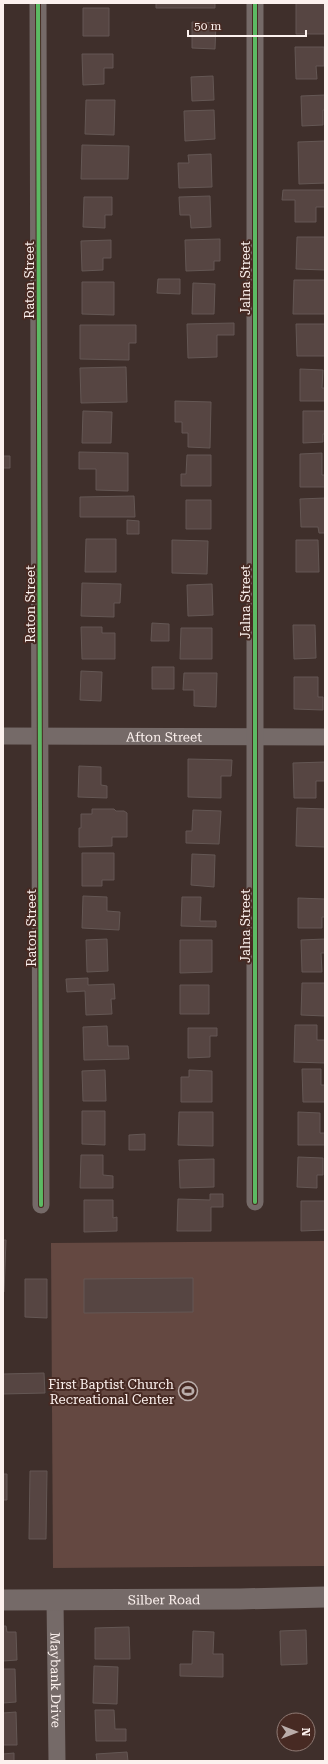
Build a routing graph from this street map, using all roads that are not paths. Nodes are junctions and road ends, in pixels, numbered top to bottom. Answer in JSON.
{"nodes":[{"id":1,"x":38,"y":3,"type":"edge"},
{"id":2,"x":255,"y":3,"type":"edge"},
{"id":3,"x":3,"y":736,"type":"edge"},
{"id":4,"x":40,"y":736,"type":"junction"},
{"id":5,"x":255,"y":738,"type":"junction"},
{"id":6,"x":325,"y":738,"type":"edge"},
{"id":7,"x":255,"y":1202,"type":"dead end"},
{"id":8,"x":41,"y":1205,"type":"dead end"},
{"id":9,"x":325,"y":1597,"type":"edge"},
{"id":10,"x":3,"y":1600,"type":"edge"},
{"id":11,"x":55,"y":1600,"type":"junction"},
{"id":12,"x":57,"y":1761,"type":"edge"}],
"edges":[{"from":1,"to":4,"type":"street","name":"Raton Street"},
{"from":2,"to":5,"type":"street","name":"Jalna Street"},
{"from":3,"to":4,"type":"street","name":"Afton Street"},
{"from":4,"to":5,"type":"street","name":"Afton Street"},
{"from":4,"to":8,"type":"street","name":"Raton Street"},
{"from":5,"to":6,"type":"street","name":"Afton Street"},
{"from":5,"to":7,"type":"street","name":"Jalna Street"},
{"from":9,"to":11,"type":"street","name":"Silber Road"},
{"from":10,"to":11,"type":"street","name":"Silber Road"},
{"from":11,"to":12,"type":"street","name":"Maybank Drive"}]}
